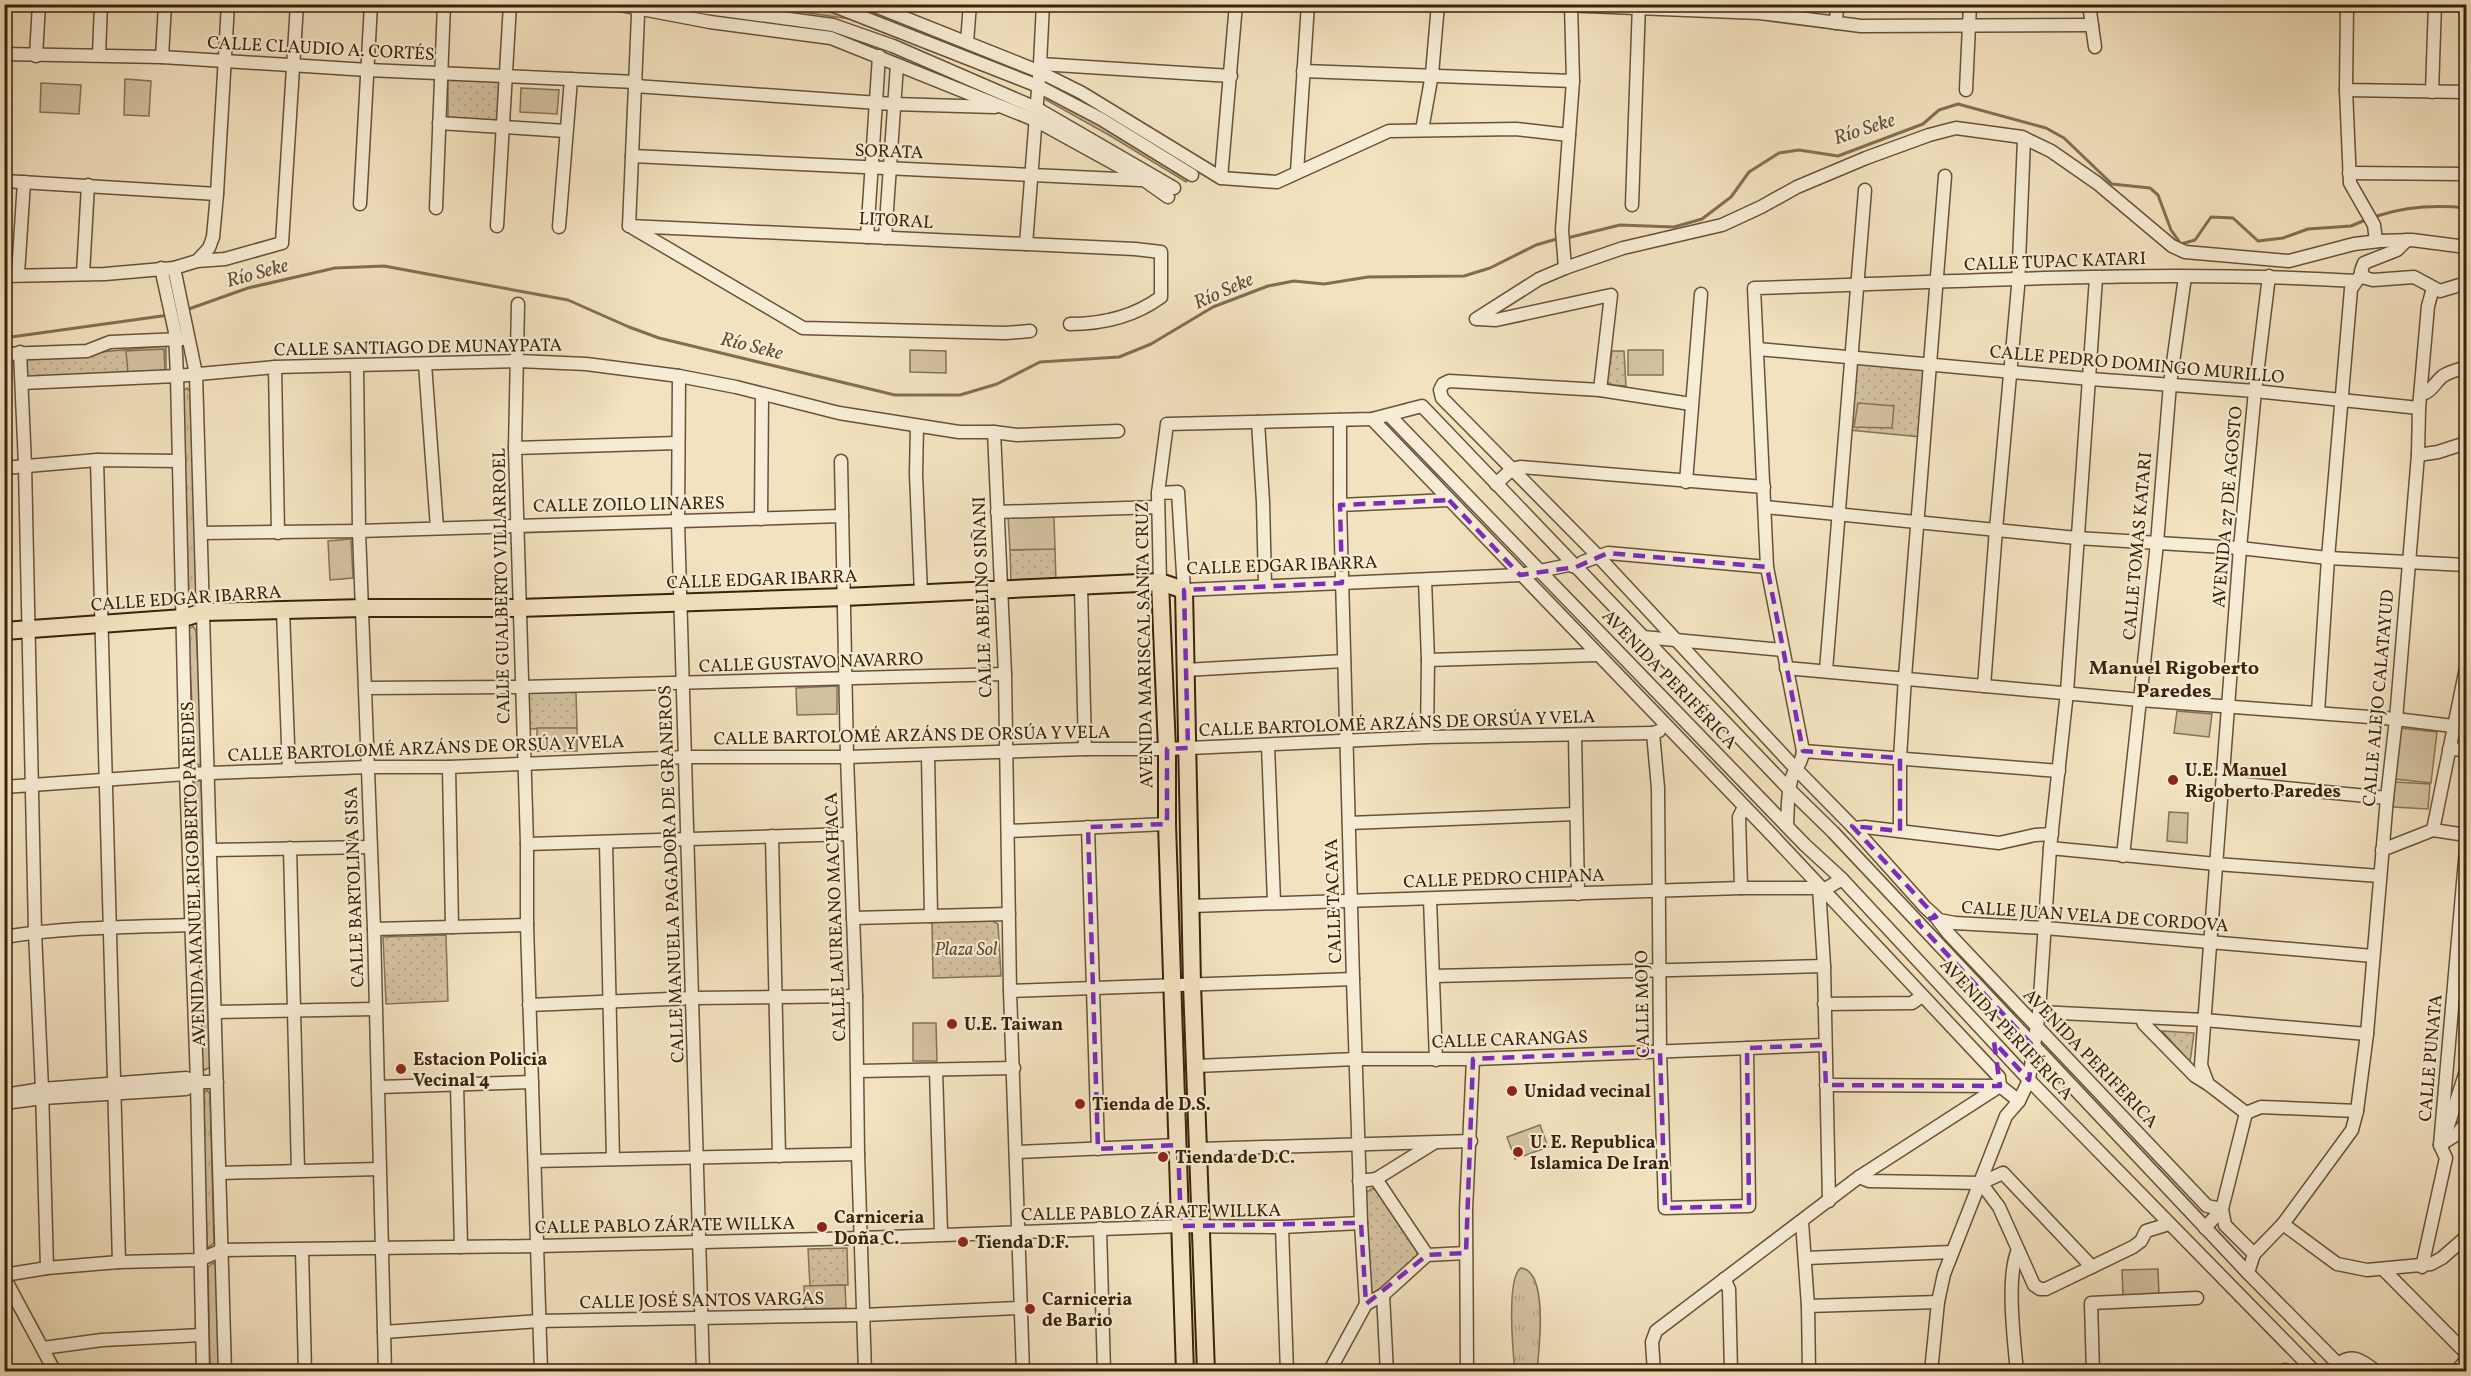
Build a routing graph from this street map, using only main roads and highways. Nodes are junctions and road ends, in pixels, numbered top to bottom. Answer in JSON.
{"nodes":[{"id":1,"x":1160,"y":582,"type":"junction"},
{"id":2,"x":1184,"y":590,"type":"joint"},
{"id":3,"x":4,"y":631,"type":"edge"},
{"id":4,"x":1185,"y":1371,"type":"edge"},
{"id":5,"x":1206,"y":1371,"type":"edge"}],
"edges":[{"from":1,"to":2,"type":"main road","name":"CALLE EDGAR IBARRA"},
{"from":1,"to":3,"type":"main road","name":"CALLE EDGAR IBARRA"},
{"from":1,"to":4,"type":"main road","name":"AVENIDA MARISCAL SANTA CRUZ"},
{"from":2,"to":5,"type":"main road","name":"AVENIDA MARISCAL SANTA CRUZ"}]}
